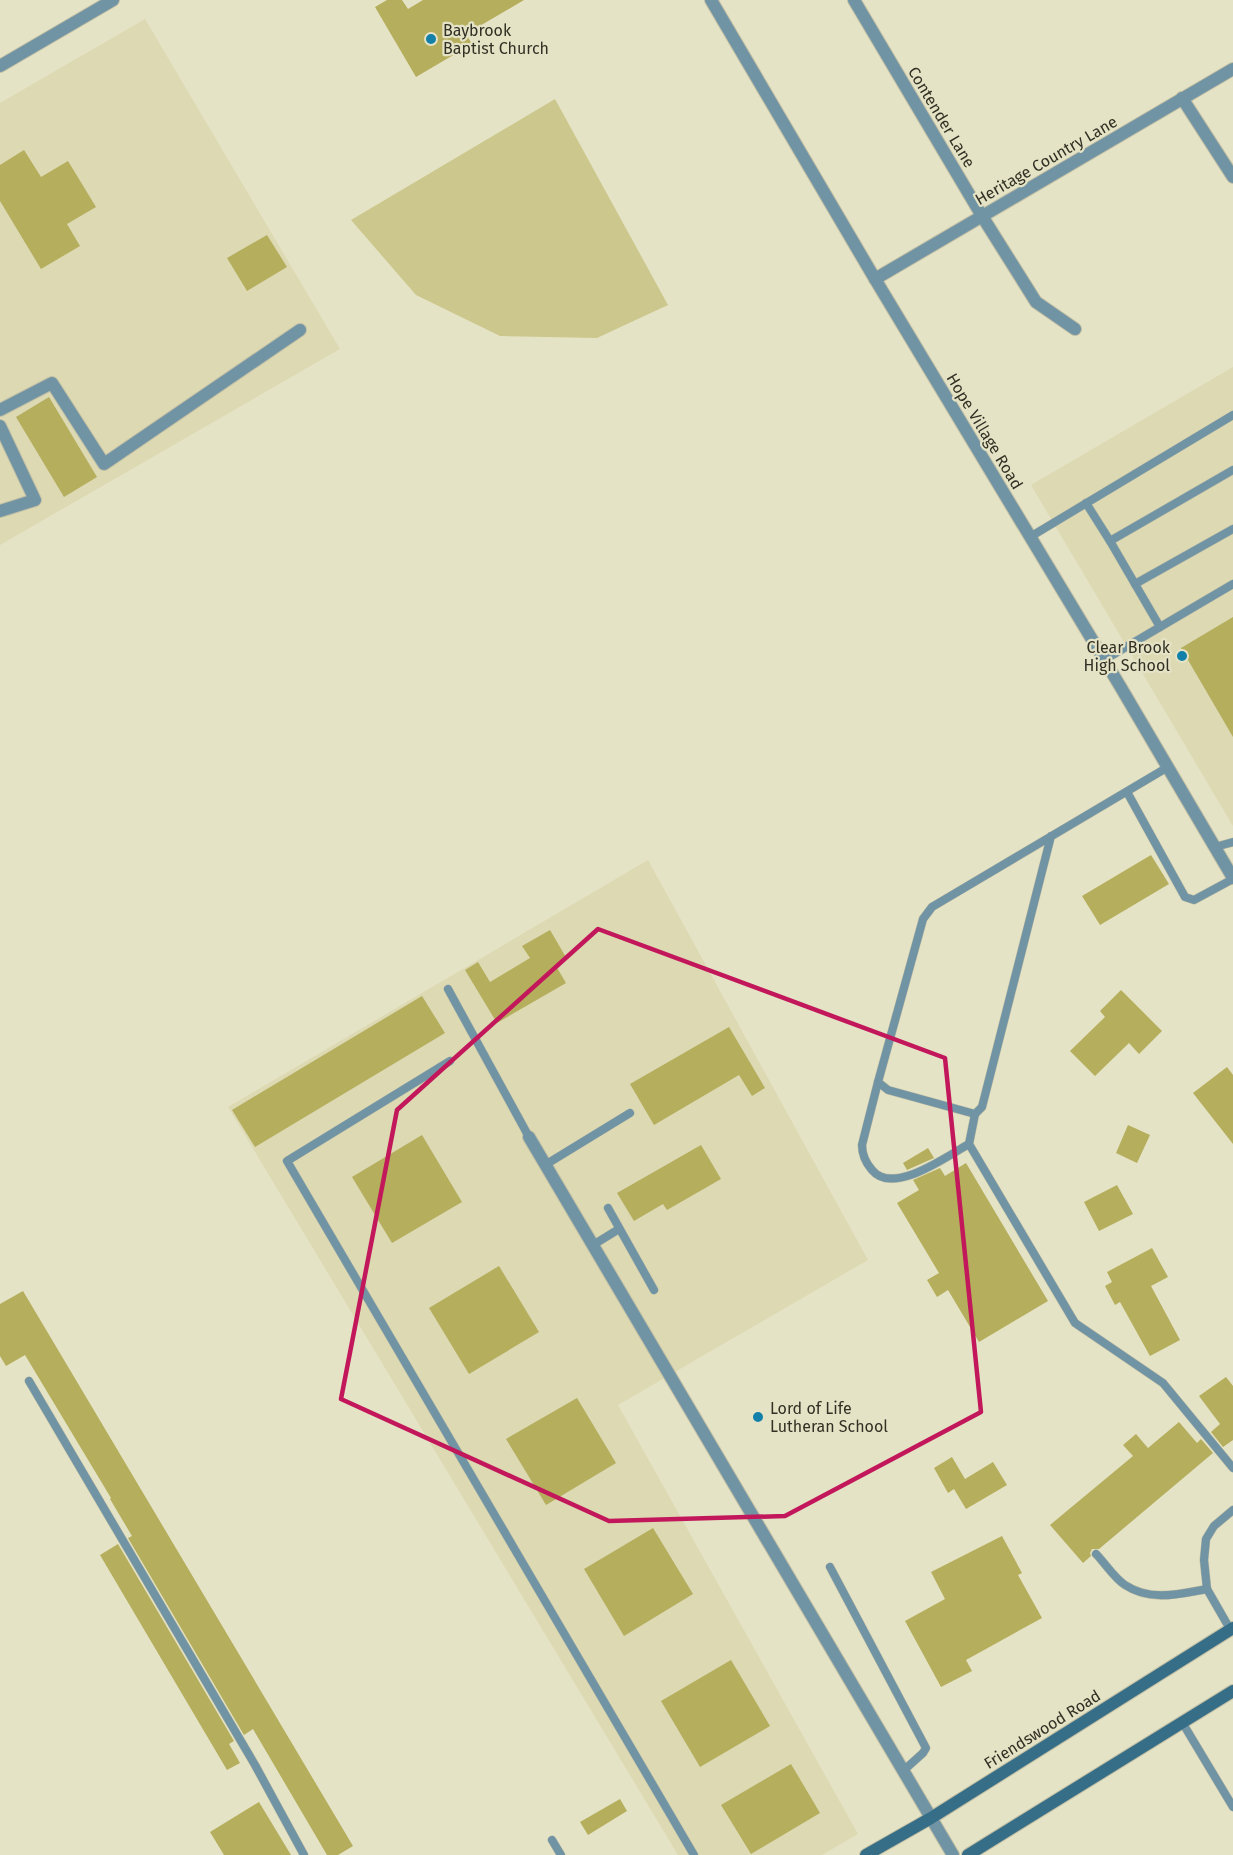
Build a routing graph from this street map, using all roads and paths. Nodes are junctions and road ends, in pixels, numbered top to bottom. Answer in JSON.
{"nodes":[{"id":1,"x":114,"y":0,"type":"edge"},
{"id":2,"x":711,"y":0,"type":"edge"},
{"id":3,"x":854,"y":0,"type":"edge"},
{"id":4,"x":0,"y":66,"type":"edge"},
{"id":5,"x":1233,"y":69,"type":"edge"},
{"id":6,"x":1182,"y":98,"type":"junction"},
{"id":7,"x":1233,"y":177,"type":"edge"},
{"id":8,"x":982,"y":216,"type":"junction"},
{"id":9,"x":875,"y":279,"type":"junction"},
{"id":10,"x":1075,"y":329,"type":"dead end"},
{"id":11,"x":300,"y":330,"type":"dead end"},
{"id":12,"x":0,"y":410,"type":"edge"},
{"id":13,"x":1233,"y":415,"type":"edge"},
{"id":14,"x":0,"y":426,"type":"edge"},
{"id":15,"x":1233,"y":470,"type":"edge"},
{"id":16,"x":1086,"y":503,"type":"junction"},
{"id":17,"x":0,"y":511,"type":"edge"},
{"id":18,"x":1233,"y":529,"type":"edge"},
{"id":19,"x":1030,"y":537,"type":"junction"},
{"id":20,"x":1110,"y":541,"type":"junction"},
{"id":21,"x":1135,"y":584,"type":"junction"},
{"id":22,"x":1233,"y":584,"type":"edge"},
{"id":23,"x":1160,"y":627,"type":"junction"},
{"id":24,"x":1104,"y":660,"type":"junction"},
{"id":25,"x":1168,"y":767,"type":"junction"},
{"id":26,"x":1127,"y":792,"type":"junction"},
{"id":27,"x":1052,"y":836,"type":"junction"},
{"id":28,"x":1233,"y":842,"type":"edge"},
{"id":29,"x":1215,"y":847,"type":"junction"},
{"id":30,"x":1233,"y":878,"type":"edge"},
{"id":31,"x":448,"y":988,"type":"dead end"},
{"id":32,"x":450,"y":1061,"type":"dead end"},
{"id":33,"x":878,"y":1082,"type":"junction"},
{"id":34,"x":630,"y":1113,"type":"dead end"},
{"id":35,"x":975,"y":1114,"type":"junction"},
{"id":36,"x":529,"y":1137,"type":"joint"},
{"id":37,"x":969,"y":1144,"type":"junction"},
{"id":38,"x":545,"y":1165,"type":"junction"},
{"id":39,"x":608,"y":1208,"type":"dead end"},
{"id":40,"x":619,"y":1229,"type":"junction"},
{"id":41,"x":593,"y":1245,"type":"junction"},
{"id":42,"x":654,"y":1290,"type":"dead end"},
{"id":43,"x":29,"y":1381,"type":"dead end"},
{"id":44,"x":1233,"y":1468,"type":"edge"},
{"id":45,"x":1233,"y":1510,"type":"edge"},
{"id":46,"x":1096,"y":1554,"type":"dead end"},
{"id":47,"x":830,"y":1567,"type":"dead end"},
{"id":48,"x":1207,"y":1589,"type":"junction"},
{"id":49,"x":1232,"y":1628,"type":"edge"},
{"id":50,"x":1233,"y":1691,"type":"edge"},
{"id":51,"x":1182,"y":1722,"type":"junction"},
{"id":52,"x":903,"y":1771,"type":"junction"},
{"id":53,"x":1233,"y":1807,"type":"edge"},
{"id":54,"x":931,"y":1818,"type":"junction"},
{"id":55,"x":552,"y":1840,"type":"dead end"},
{"id":56,"x":304,"y":1855,"type":"edge"},
{"id":57,"x":561,"y":1855,"type":"edge"},
{"id":58,"x":694,"y":1855,"type":"edge"},
{"id":59,"x":866,"y":1855,"type":"edge"},
{"id":60,"x":953,"y":1855,"type":"edge"},
{"id":61,"x":968,"y":1855,"type":"edge"}],
"edges":[{"from":1,"to":4,"type":"street"},
{"from":2,"to":9,"type":"street","name":"Hope Village Road"},
{"from":3,"to":8,"type":"street","name":"Contender Lane"},
{"from":5,"to":6,"type":"street","name":"Heritage Country Lane"},
{"from":6,"to":7,"type":"street"},
{"from":6,"to":8,"type":"street","name":"Heritage Country Lane"},
{"from":8,"to":9,"type":"street","name":"Heritage Country Lane"},
{"from":8,"to":10,"type":"street","name":"Contender Lane"},
{"from":9,"to":19,"type":"street","name":"Hope Village Road"},
{"from":11,"to":12,"type":"street"},
{"from":13,"to":16,"type":"lane"},
{"from":14,"to":17,"type":"street"},
{"from":15,"to":20,"type":"lane"},
{"from":16,"to":19,"type":"lane"},
{"from":16,"to":20,"type":"lane"},
{"from":18,"to":21,"type":"lane"},
{"from":19,"to":24,"type":"street","name":"Hope Village Road"},
{"from":20,"to":21,"type":"lane"},
{"from":21,"to":23,"type":"lane"},
{"from":22,"to":23,"type":"lane"},
{"from":23,"to":24,"type":"lane"},
{"from":24,"to":25,"type":"street","name":"Hope Village Road"},
{"from":25,"to":26,"type":"lane"},
{"from":25,"to":29,"type":"street","name":"Hope Village Road"},
{"from":26,"to":27,"type":"lane"},
{"from":26,"to":30,"type":"lane"},
{"from":27,"to":33,"type":"lane"},
{"from":27,"to":35,"type":"lane"},
{"from":28,"to":29,"type":"lane"},
{"from":29,"to":30,"type":"street","name":"Hope Village Road"},
{"from":31,"to":36,"type":"lane"},
{"from":32,"to":58,"type":"lane"},
{"from":33,"to":35,"type":"lane"},
{"from":33,"to":37,"type":"lane"},
{"from":34,"to":38,"type":"lane"},
{"from":35,"to":37,"type":"lane"},
{"from":36,"to":38,"type":"street"},
{"from":37,"to":44,"type":"lane"},
{"from":38,"to":41,"type":"street"},
{"from":39,"to":40,"type":"lane"},
{"from":40,"to":41,"type":"lane"},
{"from":40,"to":42,"type":"lane"},
{"from":41,"to":52,"type":"street"},
{"from":43,"to":56,"type":"lane"},
{"from":45,"to":48,"type":"lane"},
{"from":46,"to":48,"type":"lane"},
{"from":47,"to":52,"type":"lane"},
{"from":48,"to":49,"type":"lane"},
{"from":49,"to":54,"type":"main road","name":"Friendswood Road"},
{"from":50,"to":51,"type":"main road"},
{"from":51,"to":53,"type":"lane"},
{"from":51,"to":61,"type":"main road"},
{"from":52,"to":54,"type":"street"},
{"from":54,"to":59,"type":"main road","name":"Friendswood Road"},
{"from":54,"to":60,"type":"street"},
{"from":55,"to":57,"type":"lane"}]}
